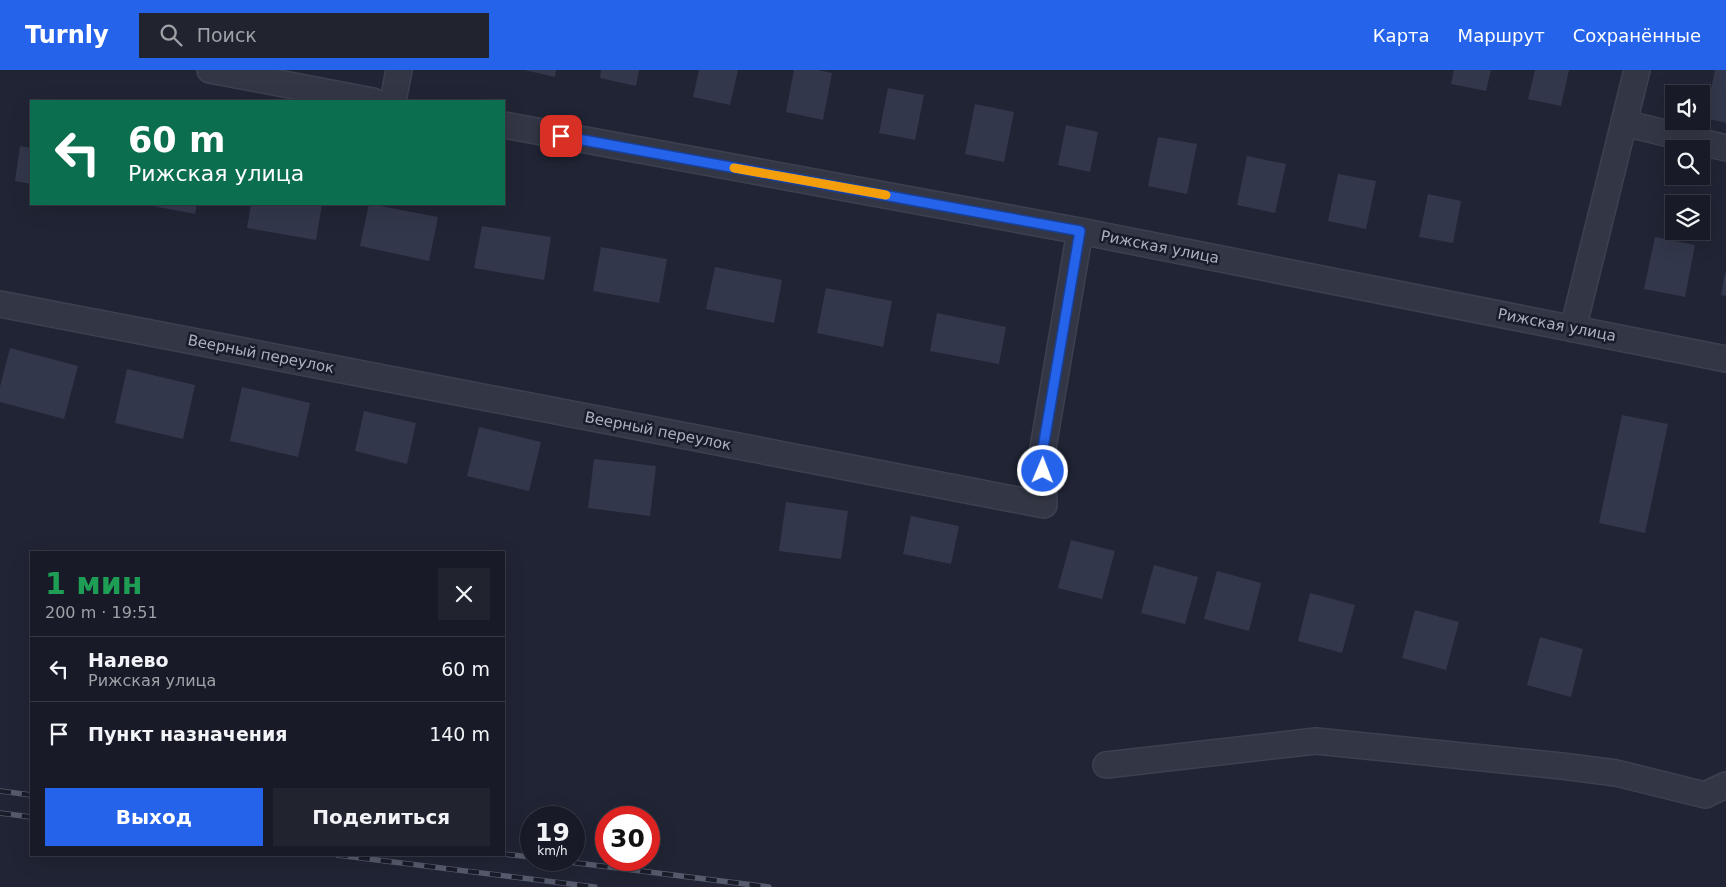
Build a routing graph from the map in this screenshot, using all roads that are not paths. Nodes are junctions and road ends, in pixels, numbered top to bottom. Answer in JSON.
{"nodes":[{"id":1,"x":210,"y":70,"type":"edge"},
{"id":2,"x":400,"y":70,"type":"edge"},
{"id":3,"x":1637,"y":70,"type":"edge"},
{"id":4,"x":368,"y":100,"type":"edge"},
{"id":5,"x":393,"y":100,"type":"edge"},
{"id":6,"x":1624,"y":123,"type":"junction"},
{"id":7,"x":505,"y":125,"type":"edge"},
{"id":8,"x":1726,"y":148,"type":"edge"},
{"id":9,"x":1080,"y":231,"type":"junction"},
{"id":10,"x":0,"y":304,"type":"edge"},
{"id":11,"x":1573,"y":329,"type":"junction"},
{"id":12,"x":1726,"y":359,"type":"edge"},
{"id":13,"x":1106,"y":766,"type":"dead end"},
{"id":14,"x":1726,"y":785,"type":"edge"}],
"edges":[{"from":1,"to":4,"type":"street"},
{"from":2,"to":5,"type":"street"},
{"from":3,"to":6,"type":"street"},
{"from":6,"to":8,"type":"street"},
{"from":6,"to":11,"type":"street"},
{"from":7,"to":9,"type":"street","name":"Рижская улица"},
{"from":9,"to":10,"type":"street","name":"Веерный переулок"},
{"from":9,"to":11,"type":"street","name":"Рижская улица"},
{"from":11,"to":12,"type":"street","name":"Рижская улица"},
{"from":13,"to":14,"type":"street"}]}
